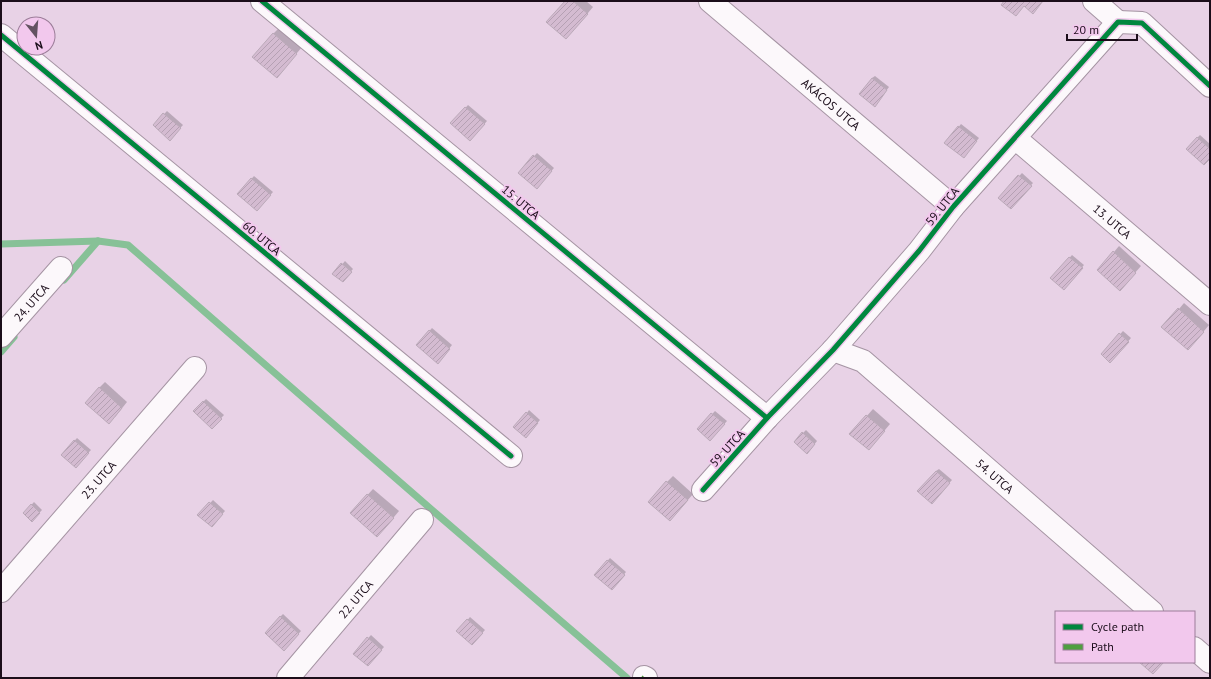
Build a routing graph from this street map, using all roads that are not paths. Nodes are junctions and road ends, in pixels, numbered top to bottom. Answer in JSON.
{"nodes":[{"id":1,"x":262,"y":1,"type":"edge"},
{"id":2,"x":710,"y":1,"type":"edge"},
{"id":3,"x":1094,"y":1,"type":"edge"},
{"id":4,"x":1118,"y":22,"type":"junction"},
{"id":5,"x":1,"y":35,"type":"edge"},
{"id":6,"x":1210,"y":86,"type":"edge"},
{"id":7,"x":1015,"y":138,"type":"junction"},
{"id":8,"x":952,"y":207,"type":"junction"},
{"id":9,"x":61,"y":268,"type":"dead end"},
{"id":10,"x":1210,"y":304,"type":"edge"},
{"id":11,"x":1,"y":336,"type":"edge"},
{"id":12,"x":833,"y":350,"type":"junction"},
{"id":13,"x":195,"y":368,"type":"dead end"},
{"id":14,"x":767,"y":418,"type":"junction"},
{"id":15,"x":511,"y":456,"type":"dead end"},
{"id":16,"x":703,"y":490,"type":"dead end"},
{"id":17,"x":422,"y":520,"type":"dead end"},
{"id":18,"x":1,"y":591,"type":"edge"},
{"id":19,"x":1151,"y":611,"type":"edge"},
{"id":20,"x":1195,"y":649,"type":"edge"},
{"id":21,"x":1210,"y":662,"type":"edge"},
{"id":22,"x":288,"y":678,"type":"edge"}],
"edges":[{"from":1,"to":14,"type":"street","name":"15. UTCA"},
{"from":2,"to":8,"type":"street","name":"AKÁCOS UTCA"},
{"from":3,"to":4,"type":"street"},
{"from":4,"to":6,"type":"street"},
{"from":4,"to":7,"type":"street","name":"59. UTCA"},
{"from":5,"to":15,"type":"street","name":"60. UTCA"},
{"from":7,"to":8,"type":"street","name":"59. UTCA"},
{"from":7,"to":10,"type":"street","name":"13. UTCA"},
{"from":8,"to":12,"type":"street","name":"59. UTCA"},
{"from":9,"to":11,"type":"street","name":"24. UTCA"},
{"from":12,"to":14,"type":"street","name":"59. UTCA"},
{"from":12,"to":19,"type":"street","name":"54. UTCA"},
{"from":13,"to":18,"type":"street","name":"23. UTCA"},
{"from":14,"to":16,"type":"street","name":"59. UTCA"},
{"from":17,"to":22,"type":"street","name":"22. UTCA"},
{"from":20,"to":21,"type":"street"}]}
